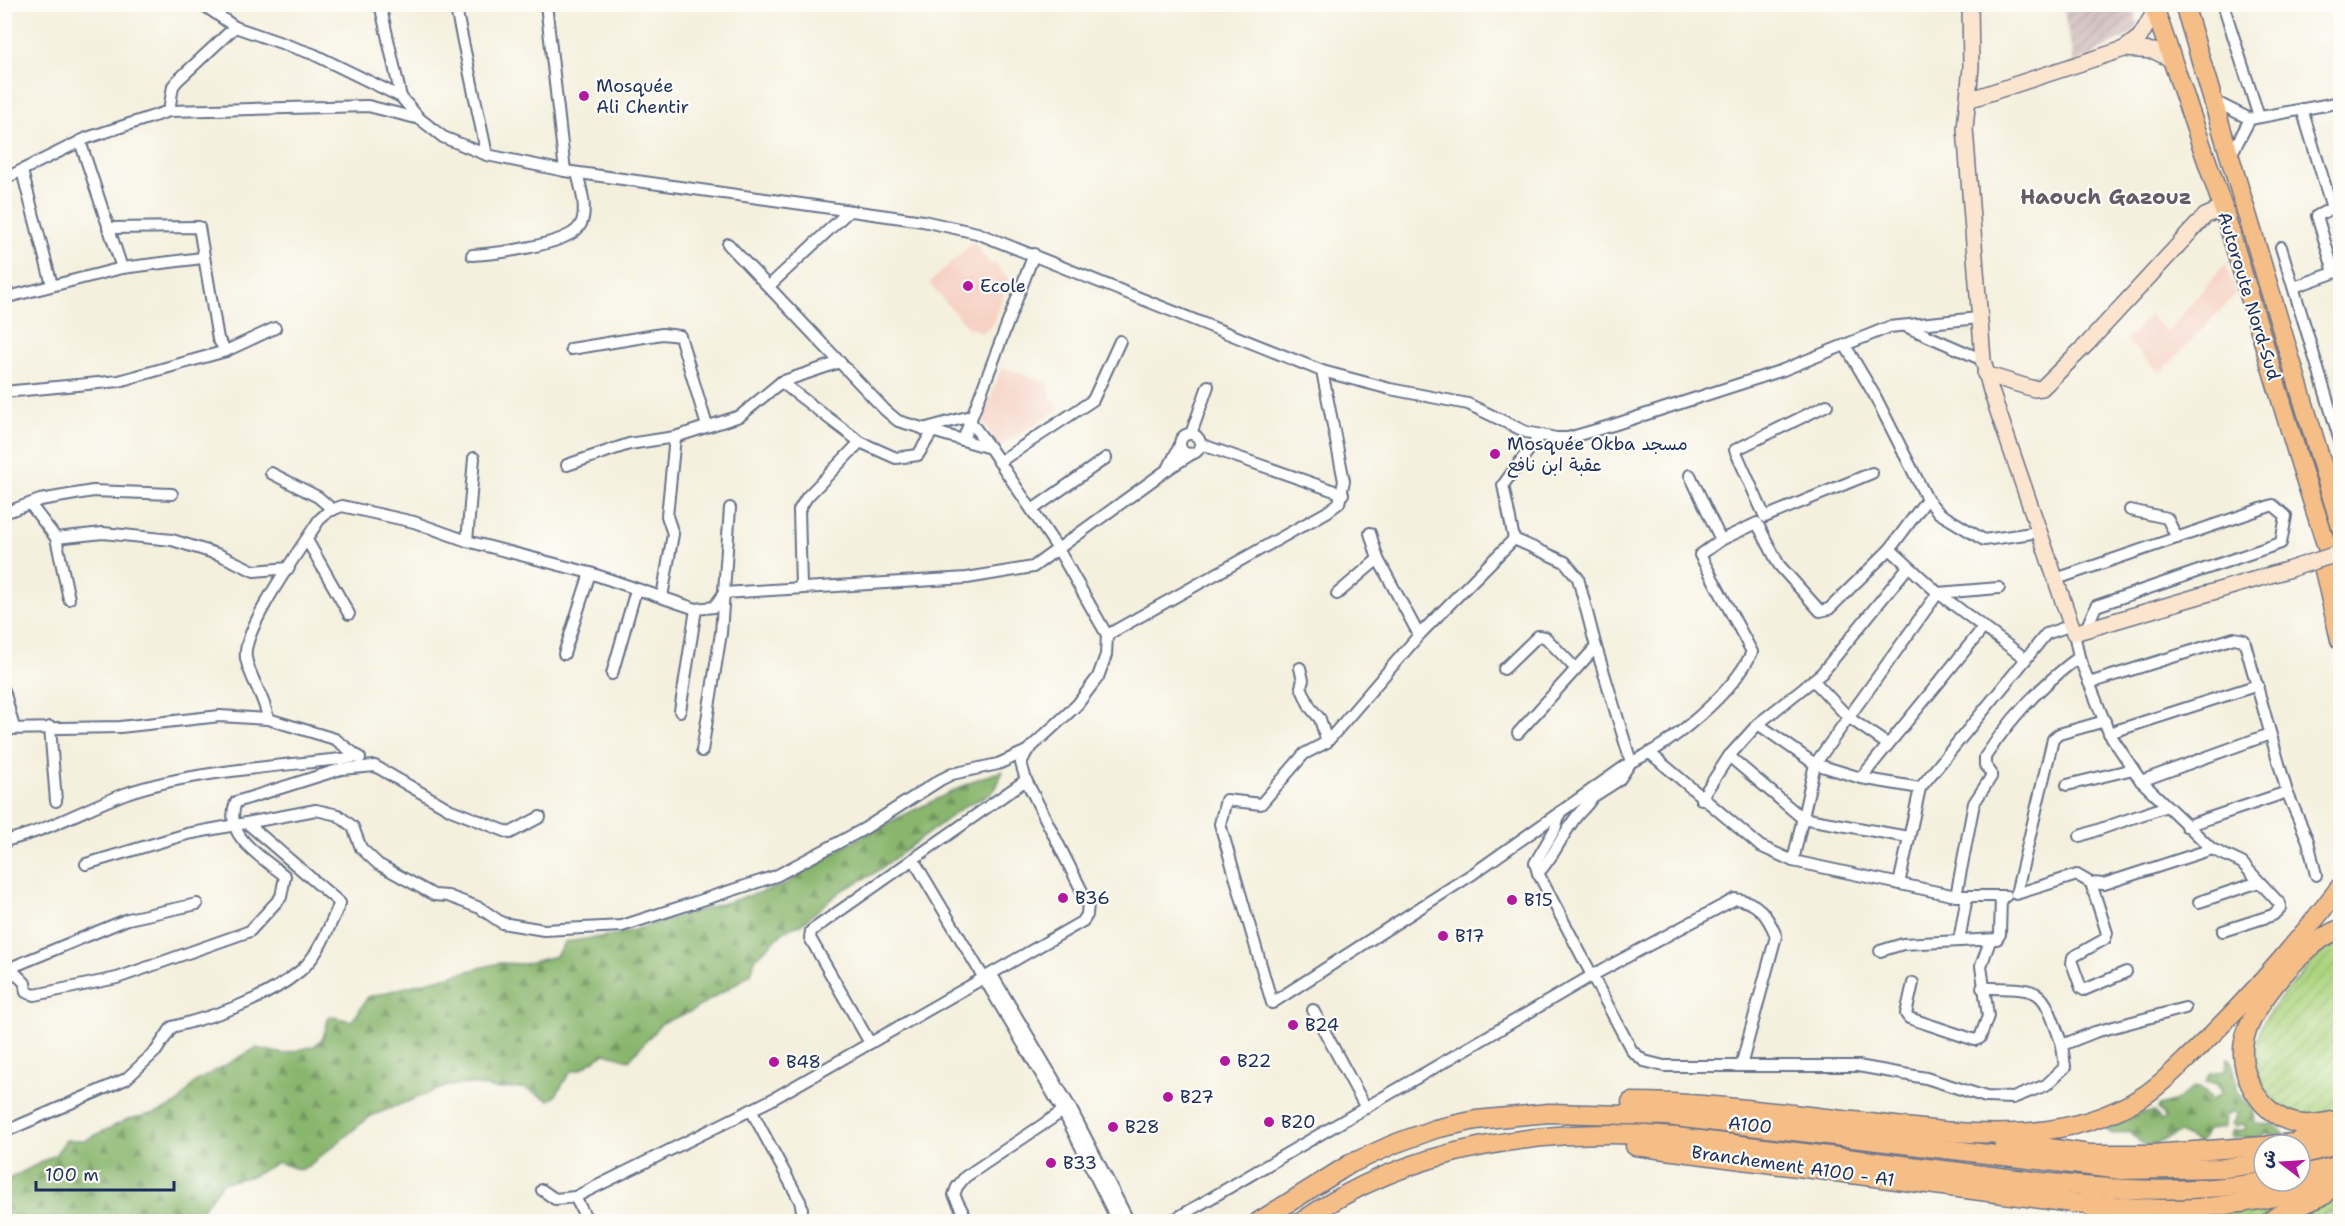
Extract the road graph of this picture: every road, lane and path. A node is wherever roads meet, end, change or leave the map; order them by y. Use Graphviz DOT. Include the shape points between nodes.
graph roads {
  1 [pos="202,4"];
  2 [pos="380,4"];
  3 [pos="455,4"];
  4 [pos="546,4"];
  5 [pos="1970,4"];
  6 [pos="2184,4"];
  7 [pos="2223,4"];
  8 [pos="2154,8"];
  9 [pos="235,27"];
  10 [pos="2124,48"];
  11 [pos="2172,60"];
  12 [pos="401,98"];
  13 [pos="1968,100"];
  14 [pos="2214,101"];
  15 [pos="2340,106"];
  16 [pos="2302,109"];
  17 [pos="169,111"];
  18 [pos="2255,118"];
  19 [pos="420,119"];
  20 [pos="80,141"];
  21 [pos="487,155"];
  22 [pos="2231,155"];
  23 [pos="22,171"];
  24 [pos="565,171"];
  25 [pos="577,173"];
  26 [pos="4,180"];
  27 [pos="2223,208"];
  28 [pos="848,212"];
  29 [pos="108,228"];
  30 [pos="728,244"];
  31 [pos="2281,247"];
  32 [pos="1034,254"];
  33 [pos="472,255"];
  34 [pos="202,258"];
  35 [pos="122,268"];
  36 [pos="2337,271"];
  37 [pos="52,285"];
  38 [pos="769,286"];
  39 [pos="2294,287"];
  40 [pos="4,298"];
  41 [pos="1979,318"];
  42 [pos="1902,325"];
  43 [pos="275,328"];
  44 [pos="1120,342"];
  45 [pos="1845,345"];
  46 [pos="571,349"];
  47 [pos="226,351"];
  48 [pos="840,362"];
  49 [pos="1984,367"];
  50 [pos="1322,371"];
  51 [pos="781,382"];
  52 [pos="1208,386"];
  53 [pos="4,393"];
  54 [pos="1827,405"];
  55 [pos="971,419"];
  56 [pos="707,426"];
  57 [pos="928,430"];
  58 [pos="1191,434"];
  59 [pos="675,436"];
  60 [pos="1539,436"];
  61 [pos="963,440"];
  62 [pos="2340,441"];
  63 [pos="860,442"];
  64 [pos="1180,445"];
  65 [pos="990,448"];
  66 [pos="1197,449"];
  67 [pos="474,458"];
  68 [pos="1106,458"];
  69 [pos="999,462"];
  70 [pos="2300,463"];
  71 [pos="567,465"];
  72 [pos="1168,469"];
  73 [pos="271,473"];
  74 [pos="1872,473"];
  75 [pos="1690,475"];
  76 [pos="172,494"];
  77 [pos="1343,494"];
  78 [pos="1928,499"];
  79 [pos="30,504"];
  80 [pos="730,508"];
  81 [pos="333,510"];
  82 [pos="1032,510"];
  83 [pos="2130,510"];
  84 [pos="4,513"];
  85 [pos="1761,520"];
  86 [pos="2340,524"];
  87 [pos="2039,532"];
  88 [pos="1370,533"];
  89 [pos="56,538"];
  90 [pos="2177,538"];
  91 [pos="1515,539"];
  92 [pos="307,540"];
  93 [pos="1721,540"];
  94 [pos="467,541"];
  95 [pos="1058,549"];
  96 [pos="1890,549"];
  97 [pos="2340,553"];
  98 [pos="1378,559"];
  99 [pos="1908,567"];
  100 [pos="289,568"];
  101 [pos="590,573"];
  102 [pos="2056,579"];
  103 [pos="801,586"];
  104 [pos="1999,588"];
  105 [pos="2340,588"];
  106 [pos="636,590"];
  107 [pos="724,593"];
  108 [pos="1938,593"];
  109 [pos="1337,594"];
  110 [pos="662,597"];
  111 [pos="69,599"];
  112 [pos="696,609"];
  113 [pos="350,614"];
  114 [pos="1984,627"];
  115 [pos="2077,629"];
  116 [pos="1107,635"];
  117 [pos="1419,635"];
  118 [pos="2340,640"];
  119 [pos="1596,647"];
  120 [pos="564,654"];
  121 [pos="2079,657"];
  122 [pos="2026,659"];
  123 [pos="1300,668"];
  124 [pos="1504,669"];
  125 [pos="1576,669"];
  126 [pos="612,675"];
  127 [pos="1814,681"];
  128 [pos="2090,683"];
  129 [pos="2258,685"];
  130 [pos="5,692"];
  131 [pos="680,711"];
  132 [pos="1848,717"];
  133 [pos="268,718"];
  134 [pos="2105,721"];
  135 [pos="1758,724"];
  136 [pos="50,727"];
  137 [pos="9,728"];
  138 [pos="1518,733"];
  139 [pos="2109,733"];
  140 [pos="2270,734"];
  141 [pos="1327,742"];
  142 [pos="1887,744"];
  143 [pos="1027,751"];
  144 [pos="702,752"];
  145 [pos="1651,754"];
  146 [pos="1729,756"];
  147 [pos="357,757"];
  148 [pos="1631,762"];
  149 [pos="1815,764"];
  150 [pos="375,766"];
  151 [pos="2133,769"];
  152 [pos="1861,778"];
  153 [pos="1026,780"];
  154 [pos="2141,781"];
  155 [pos="2067,785"];
  156 [pos="1920,788"];
  157 [pos="1595,791"];
  158 [pos="2287,792"];
  159 [pos="1701,799"];
  160 [pos="56,801"];
  161 [pos="2167,806"];
  162 [pos="1560,812"];
  163 [pos="540,817"];
  164 [pos="1802,818"];
  165 [pos="248,823"];
  166 [pos="235,825"];
  167 [pos="2186,826"];
  168 [pos="2080,836"];
  169 [pos="1908,837"];
  170 [pos="4,841"];
  171 [pos="2212,849"];
  172 [pos="913,859"];
  173 [pos="1793,861"];
  174 [pos="87,864"];
  175 [pos="1538,873"];
  176 [pos="2316,875"];
  177 [pos="2259,882"];
  178 [pos="2091,883"];
  179 [pos="1899,884"];
  180 [pos="2340,887"];
  181 [pos="2016,894"];
  182 [pos="1961,896"];
  183 [pos="2001,897"];
  184 [pos="2199,902"];
  185 [pos="197,904"];
  186 [pos="2340,929"];
  187 [pos="2223,931"];
  188 [pos="1959,941"];
  189 [pos="1990,941"];
  190 [pos="1880,951"];
  191 [pos="8,969"];
  192 [pos="2126,972"];
  193 [pos="1591,976"];
  194 [pos="988,977"];
  195 [pos="1913,983"];
  196 [pos="1982,988"];
  197 [pos="2185,1008"];
  198 [pos="1313,1010"];
  199 [pos="870,1043"];
  200 [pos="2062,1045"];
  201 [pos="1741,1066"];
  202 [pos="1366,1108"];
  203 [pos="1066,1109"];
  204 [pos="751,1110"];
  205 [pos="2340,1119"];
  206 [pos="1476,1120"];
  207 [pos="2340,1126"];
  208 [pos="4,1132"];
  209 [pos="1958,1133"];
  210 [pos="2312,1136"];
  211 [pos="1514,1140"];
  212 [pos="2340,1143"];
  213 [pos="2252,1147"];
  214 [pos="2312,1151"];
  215 [pos="2252,1164"];
  216 [pos="2340,1165"];
  217 [pos="2312,1172"];
  218 [pos="2340,1181"];
  219 [pos="2252,1183"];
  220 [pos="2340,1188"];
  221 [pos="542,1190"];
  222 [pos="575,1197"];
  223 [pos="2072,1203"];
  224 [pos="591,1221"];
  225 [pos="800,1221"];
  226 [pos="968,1221"];
  227 [pos="1118,1221"];
  228 [pos="1129,1221"];
  229 [pos="1170,1221"];
  230 [pos="1258,1221"];
  231 [pos="1301,1221"];
  232 [pos="2122,1221"];
  233 [pos="2271,1221"];
  1 -- 9 [label="street"];
  2 -- 12 [label="street"];
  3 -- 21 [label="street"];
  4 -- 24 [label="street"];
  5 -- 13 [label="street"];
  6 -- 14 [label="highway, Autoroute Nord-Sud"];
  7 -- 18 [label="street"];
  8 -- 10 [label="street" via="2147,29"];
  8 -- 11 [label="highway, Autoroute Nord-Sud"];
  9 -- 12 [label="street" via="313,54"];
  9 -- 17 [label="street" via="173,86"];
  10 -- 11 [label="street" via="2154,51"];
  10 -- 13 [label="street"];
  11 -- 27 [label="highway, Autoroute Nord-Sud"];
  12 -- 19 [label="street"];
  13 -- 41 [label="street" via="1965,138"];
  14 -- 18 [label="street"];
  14 -- 22 [label="highway, Autoroute Nord-Sud"];
  15 -- 16 [label="street" via="2336,103"];
  16 -- 18 [label="street"];
  16 -- 36 [label="street" via="2332,208 2317,216"];
  17 -- 19 [label="street" via="368,106"];
  17 -- 20 [label="street"];
  18 -- 22 [label="street"];
  19 -- 21 [label="street" via="443,137"];
  20 -- 23 [label="street"];
  20 -- 29 [label="street"];
  21 -- 24 [label="street"];
  22 -- 86 [label="highway, Autoroute Nord-Sud"];
  23 -- 26 [label="street"];
  23 -- 37 [label="street"];
  24 -- 25 [label="street"];
  25 -- 28 [label="street"];
  25 -- 33 [label="street" via="583,219 572,234 549,242"];
  27 -- 49 [label="street" via="2205,216 2042,388 2034,389"];
  27 -- 70 [label="highway, Autoroute Nord-Sud"];
  28 -- 32 [label="street" via="923,221 977,233"];
  28 -- 38 [label="street"];
  29 -- 34 [label="street" via="199,227"];
  29 -- 35 [label="street"];
  30 -- 38 [label="street"];
  31 -- 39 [label="street"];
  32 -- 50 [label="street"];
  32 -- 55 [label="street"];
  34 -- 35 [label="street"];
  34 -- 47 [label="street" via="218,339"];
  35 -- 37 [label="street"];
  36 -- 39 [label="street"];
  37 -- 40 [label="street"];
  38 -- 48 [label="street"];
  39 -- 62 [label="street"];
  41 -- 42 [label="street"];
  41 -- 49 [label="street"];
  42 -- 45 [label="street" via="1884,328"];
  42 -- 49 [label="street"];
  43 -- 47 [label="street"];
  44 -- 69 [label="street" via="1093,400"];
  45 -- 60 [label="street" via="1783,370 1613,425 1568,438"];
  45 -- 78 [label="street"];
  46 -- 56 [label="street" via="662,334 680,336"];
  47 -- 53 [label="street" via="118,381"];
  48 -- 51 [label="street"];
  48 -- 57 [label="street" via="885,410 898,420"];
  49 -- 87 [label="street"];
  50 -- 60 [label="street" via="1468,404"];
  50 -- 77 [label="street" via="1344,481"];
  51 -- 56 [label="street" via="740,416"];
  51 -- 63 [label="street"];
  52 -- 58 [label="street"];
  54 -- 85 [label="street" via="1735,450"];
  55 -- 57 [label="street" via="960,417"];
  55 -- 61 [label="street"];
  55 -- 65 [label="street"];
  56 -- 59 [label="street"];
  57 -- 61 [label="street"];
  57 -- 63 [label="street" via="918,455 896,458"];
  58 -- 64 [label="street" via="1183,437"];
  58 -- 66 [label="street" via="1199,439"];
  59 -- 71 [label="street" via="629,444"];
  59 -- 110 [label="street" via="667,516 673,534"];
  60 -- 91 [label="street" via="1503,485"];
  61 -- 65 [label="street"];
  63 -- 103 [label="street" via="799,510"];
  64 -- 66 [label="street" via="1185,452"];
  64 -- 72 [label="street"];
  65 -- 69 [label="street"];
  66 -- 72 [label="street"];
  66 -- 77 [label="street"];
  67 -- 94 [label="street"];
  68 -- 82 [label="street"];
  69 -- 82 [label="street"];
  70 -- 105 [label="highway, Autoroute Nord-Sud"];
  70 -- 118 [label="highway"];
  72 -- 95 [label="street"];
  73 -- 81 [label="street" via="318,497"];
  74 -- 85 [label="street"];
  75 -- 93 [label="street"];
  76 -- 79 [label="street" via="93,491"];
  77 -- 116 [label="street" via="1327,512"];
  78 -- 87 [label="street" via="1939,513 1984,540"];
  78 -- 96 [label="street"];
  79 -- 84 [label="street"];
  79 -- 89 [label="street"];
  80 -- 107 [label="street"];
  81 -- 92 [label="street" via="319,520"];
  81 -- 94 [label="street" via="342,506 414,522"];
  82 -- 95 [label="street"];
  83 -- 90 [label="street" via="2167,518"];
  85 -- 93 [label="street"];
  85 -- 96 [label="street" via="1779,565 1820,611 1829,609"];
  87 -- 102 [label="street"];
  88 -- 98 [label="street"];
  89 -- 100 [label="street" via="102,533 172,540 254,571"];
  89 -- 111 [label="street"];
  90 -- 102 [label="street"];
  90 -- 115 [label="street" via="2273,505 2286,516 2281,543 2096,606"];
  91 -- 117 [label="street"];
  91 -- 119 [label="street" via="1565,562 1578,578"];
  92 -- 100 [label="street"];
  92 -- 113 [label="street"];
  93 -- 145 [label="street" via="1700,555 1752,652 1724,694"];
  94 -- 101 [label="street"];
  95 -- 103 [label="street" via="1033,567 967,578"];
  95 -- 116 [label="street"];
  96 -- 99 [label="street"];
  97 -- 115 [label="street, bridge"];
  98 -- 109 [label="street"];
  98 -- 117 [label="street"];
  99 -- 108 [label="street"];
  99 -- 127 [label="street"];
  100 -- 133 [label="street" via="250,632 246,648 247,663 263,694"];
  101 -- 106 [label="street"];
  101 -- 120 [label="street"];
  102 -- 115 [label="street"];
  103 -- 107 [label="street"];
  104 -- 108 [label="street"];
  106 -- 110 [label="street"];
  106 -- 126 [label="street"];
  107 -- 112 [label="street" via="714,607"];
  107 -- 144 [label="street"];
  108 -- 114 [label="street"];
  108 -- 132 [label="street"];
  110 -- 112 [label="street"];
  112 -- 131 [label="street"];
  114 -- 122 [label="street"];
  114 -- 142 [label="street"];
  115 -- 121 [label="street"];
  115 -- 122 [label="street" via="2046,633"];
  116 -- 143 [label="street" via="1106,655 1098,677 1077,705"];
  117 -- 141 [label="street"];
  119 -- 125 [label="street"];
  119 -- 148 [label="street"];
  121 -- 128 [label="street"];
  121 -- 182 [label="street" via="2051,677 2024,705 1985,757 1991,777 1974,803"];
  122 -- 156 [label="street"];
  123 -- 141 [label="street" via="1301,687 1320,719"];
  124 -- 125 [label="street" via="1542,636"];
  125 -- 138 [label="street"];
  127 -- 132 [label="street"];
  127 -- 135 [label="street"];
  128 -- 129 [label="street" via="2240,638 2244,639"];
  128 -- 134 [label="street"];
  129 -- 139 [label="street"];
  129 -- 140 [label="street"];
  130 -- 137 [label="street"];
  132 -- 142 [label="street"];
  132 -- 149 [label="street"];
  133 -- 136 [label="street" via="220,716 120,727"];
  133 -- 147 [label="street" via="335,739"];
  134 -- 139 [label="street"];
  134 -- 181 [label="street" via="2053,739"];
  135 -- 146 [label="street"];
  135 -- 149 [label="street"];
  136 -- 137 [label="street"];
  136 -- 160 [label="street"];
  139 -- 151 [label="street"];
  140 -- 154 [label="street"];
  140 -- 158 [label="street"];
  141 -- 162 [label="street" via="1304,754 1261,804 1226,801 1220,824 1272,1003 1474,873"];
  142 -- 152 [label="street"];
  143 -- 153 [label="street" via="1021,763"];
  143 -- 165 [label="street" via="998,764 952,774 864,829 776,876 622,927 544,930 502,923 480,908 434,895 378,864 361,848 353,827 338,815 316,810"];
  145 -- 148 [label="street"];
  145 -- 159 [label="street"];
  146 -- 159 [label="street"];
  146 -- 164 [label="street"];
  147 -- 150 [label="street"];
  147 -- 170 [label="street" via="174,782 128,793 25,837"];
  148 -- 157 [label="street"];
  149 -- 152 [label="street"];
  149 -- 164 [label="street"];
  150 -- 163 [label="street" via="451,810 492,828 510,833"];
  150 -- 166 [label="street" via="341,769 236,802"];
  151 -- 154 [label="street"];
  151 -- 155 [label="street"];
  152 -- 156 [label="street"];
  153 -- 172 [label="street"];
  153 -- 194 [label="street" via="1088,903 1087,915"];
  154 -- 161 [label="street"];
  156 -- 169 [label="street"];
  157 -- 162 [label="street"];
  157 -- 175 [label="street" via="1551,860"];
  158 -- 167 [label="street"];
  158 -- 176 [label="street" via="2308,842"];
  159 -- 173 [label="street" via="1760,846"];
  161 -- 167 [label="street"];
  161 -- 168 [label="street"];
  162 -- 175 [label="street" via="1535,863"];
  164 -- 169 [label="street"];
  164 -- 173 [label="street"];
  165 -- 166 [label="street"];
  165 -- 208 [label="street" via="340,903 322,943 300,970 263,994 208,1018 172,1027 156,1051 126,1079"];
  166 -- 174 [label="street" via="188,834"];
  166 -- 191 [label="street" via="245,845 285,876 281,897 250,931 117,978 35,995 26,992 25,983"];
  167 -- 171 [label="street"];
  169 -- 179 [label="street"];
  171 -- 177 [label="street" via="2242,863"];
  171 -- 178 [label="street" via="2104,884"];
  172 -- 194 [label="street"];
  172 -- 199 [label="street" via="811,931 810,938"];
  173 -- 179 [label="street"];
  175 -- 193 [label="street"];
  177 -- 184 [label="street"];
  177 -- 187 [label="street" via="2280,908 2273,915"];
  178 -- 181 [label="street" via="2077,875"];
  178 -- 192 [label="street" via="2107,933 2105,939 2073,957 2081,988"];
  179 -- 182 [label="street"];
  180 -- 209 [label="highway" via="2220,1027 2146,1095 2089,1122 2024,1133"];
  181 -- 183 [label="street"];
  182 -- 183 [label="street"];
  182 -- 188 [label="street"];
  183 -- 189 [label="street" via="2000,934"];
  185 -- 191 [label="street" via="128,919"];
  186 -- 205 [label="highway" via="2317,941 2266,998 2249,1026 2242,1054 2249,1082 2265,1106 2302,1124"];
  188 -- 189 [label="street"];
  188 -- 190 [label="street" via="1903,944"];
  189 -- 196 [label="street" via="1981,966"];
  193 -- 201 [label="street" via="1632,1051 1644,1061 1664,1066"];
  193 -- 201 [label="street" via="1730,900 1754,904 1769,919 1776,936"];
  193 -- 202 [label="street"];
  194 -- 199 [label="street"];
  194 -- 203 [label="street"];
  195 -- 196 [label="street" via="1906,1014 1909,1018 1975,1040 1984,1031 1988,1016"];
  196 -- 200 [label="street" via="2037,992 2045,999"];
  197 -- 200 [label="street"];
  198 -- 202 [label="street"];
  199 -- 204 [label="street"];
  200 -- 201 [label="street" via="2065,1067 2046,1085 2013,1098 1986,1097 1926,1078 1858,1066"];
  202 -- 229 [label="street"];
  203 -- 226 [label="street" via="965,1176 954,1195"];
  203 -- 227 [label="street"];
  203 -- 228 [label="street"];
  204 -- 222 [label="street"];
  204 -- 225 [label="street" via="800,1201"];
  206 -- 209 [label="highway" via="1553,1106 1634,1102 1787,1113"];
  206 -- 215 [label="highway, A100 / A100" via="1549,1113 1666,1116 2122,1170 2191,1170"];
  206 -- 230 [label="highway, A100 / A100" via="1435,1129 1350,1164"];
  207 -- 210 [label="highway"];
  209 -- 213 [label="highway" via="2089,1154"];
  211 -- 219 [label="highway, A100 / A100" via="1622,1132 2055,1184 2144,1191"];
  211 -- 223 [label="highway, Branchement A100 - A1" via="1673,1150"];
  211 -- 231 [label="highway, A100 / A100" via="1421,1162 1357,1188"];
  212 -- 214 [label="highway"];
  216 -- 217 [label="highway"];
  218 -- 223 [label="highway" via="2278,1197 2207,1207 2172,1209"];
  220 -- 233 [label="highway"];
  221 -- 222 [label="street" via="555,1199"];
  222 -- 224 [label="street"];
  223 -- 232 [label="highway"];
}
